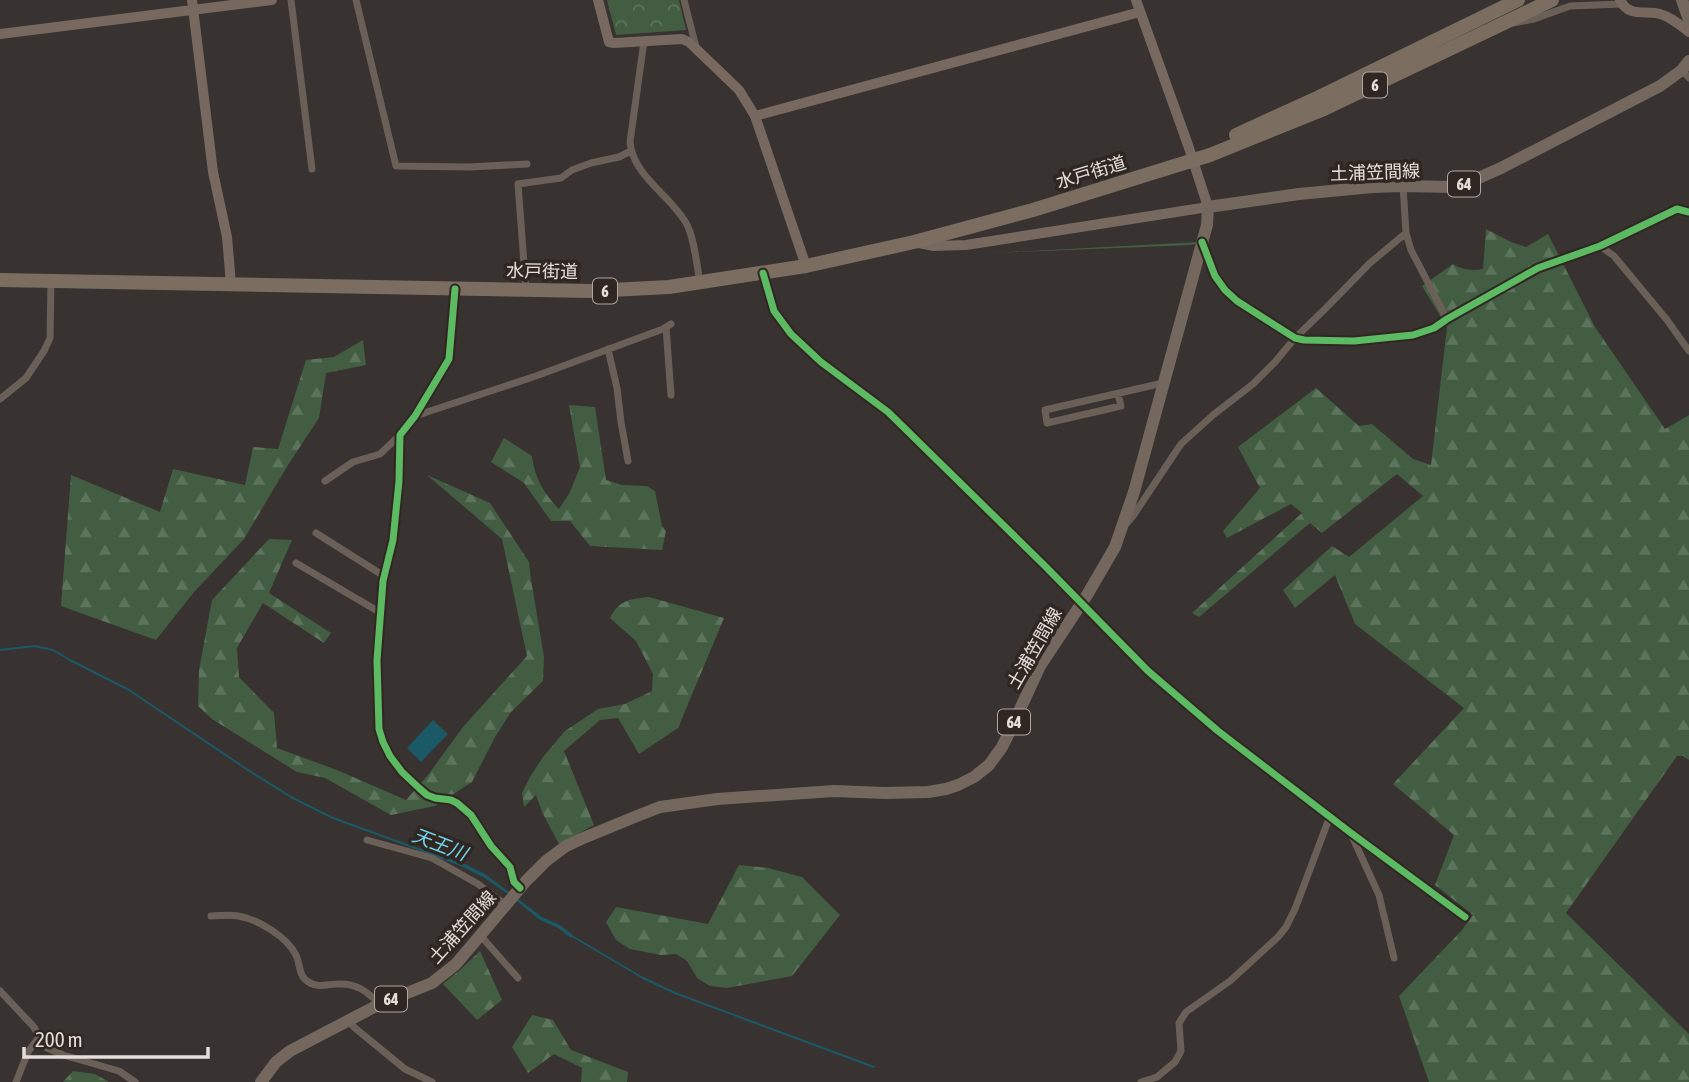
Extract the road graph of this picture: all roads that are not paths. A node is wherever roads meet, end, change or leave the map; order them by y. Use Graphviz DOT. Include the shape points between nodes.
graph roads {
  1 [pos="272,0"];
  2 [pos="291,0"];
  3 [pos="356,0"];
  4 [pos="598,0"];
  5 [pos="684,0"];
  6 [pos="1136,0"];
  7 [pos="1518,0"];
  8 [pos="1552,0"];
  9 [pos="1682,0"];
  10 [pos="1621,2"];
  11 [pos="192,5"];
  12 [pos="1140,12"];
  13 [pos="1689,20"];
  14 [pos="1501,23"];
  15 [pos="1689,32"];
  16 [pos="0,34"];
  17 [pos="644,41"];
  18 [pos="696,49"];
  19 [pos="1687,70"];
  20 [pos="755,116"];
  21 [pos="631,151"];
  22 [pos="1193,159"];
  23 [pos="527,164"];
  24 [pos="312,169"];
  25 [pos="1403,186"];
  26 [pos="1208,207"];
  27 [pos="1689,212"];
  28 [pos="1406,233"];
  29 [pos="914,242"];
  30 [pos="1202,242"];
  31 [pos="1600,246"];
  32 [pos="806,266"];
  33 [pos="763,273"];
  34 [pos="0,280"];
  35 [pos="51,281"];
  36 [pos="700,283"];
  37 [pos="231,285"];
  38 [pos="454,289"];
  39 [pos="526,290"];
  40 [pos="1447,319"];
  41 [pos="1295,338"];
  42 [pos="608,349"];
  43 [pos="1689,351"];
  44 [pos="1164,383"];
  45 [pos="1118,394"];
  46 [pos="671,395"];
  47 [pos="0,399"];
  48 [pos="415,416"];
  49 [pos="400,435"];
  50 [pos="628,461"];
  51 [pos="325,481"];
  52 [pos="1123,527"];
  53 [pos="316,533"];
  54 [pos="296,563"];
  55 [pos="384,576"];
  56 [pos="1082,603"];
  57 [pos="381,613"];
  58 [pos="1330,816"];
  59 [pos="1351,833"];
  60 [pos="367,840"];
  61 [pos="513,896"];
  62 [pos="211,916"];
  63 [pos="1465,918"];
  64 [pos="480,935"];
  65 [pos="1394,958"];
  66 [pos="518,978"];
  67 [pos="0,991"];
  68 [pos="380,1004"];
  69 [pos="348,1021"];
  70 [pos="39,1037"];
  71 [pos="16,1082"];
  72 [pos="135,1082"];
  73 [pos="261,1082"];
  74 [pos="432,1082"];
  75 [pos="1141,1082"];
  1 -- 11 [label="street"];
  2 -- 24 [label="street"];
  3 -- 23 [label="street" via="396,166"];
  4 -- 17 [label="street" via="609,42"];
  5 -- 18 [label="street"];
  6 -- 12 [label="street"];
  7 -- 22 [label="highway, 水戸街道 / 6" via="1207,148"];
  8 -- 14 [label="highway, 水戸街道 / 6"];
  9 -- 13 [label="main road"];
  10 -- 14 [label="street" via="1570,6 1520,23"];
  10 -- 15 [label="street" via="1632,12 1662,14"];
  11 -- 16 [label="street"];
  11 -- 37 [label="street"];
  12 -- 20 [label="street"];
  12 -- 22 [label="street"];
  14 -- 22 [label="highway, 水戸街道 / 6" via="1324,109"];
  17 -- 18 [label="street" via="682,39"];
  17 -- 21 [label="street"];
  18 -- 20 [label="street" via="739,90"];
  19 -- 25 [label="main road, 土浦笠間線 / 64" via="1465,184"];
  20 -- 32 [label="street"];
  21 -- 36 [label="street" via="637,165 688,225"];
  21 -- 39 [label="street" via="572,170 561,178 518,184"];
  22 -- 26 [label="street"];
  22 -- 29 [label="highway, 水戸街道 / 6"];
  25 -- 26 [label="main road, 土浦笠間線 / 64"];
  25 -- 28 [label="street"];
  26 -- 29 [label="street" via="967,245"];
  26 -- 30 [label="main road, 土浦笠間線 / 64"];
  27 -- 31 [label="street" via="1677,209"];
  28 -- 40 [label="street"];
  28 -- 41 [label="street" via="1370,262"];
  29 -- 32 [label="highway, 水戸街道 / 6"];
  30 -- 41 [label="street" via="1225,290"];
  30 -- 44 [label="main road, 土浦笠間線 / 64"];
  31 -- 40 [label="street" via="1538,268"];
  31 -- 43 [label="street" via="1614,256"];
  32 -- 33 [label="highway, 水戸街道 / 6"];
  33 -- 36 [label="highway, 水戸街道 / 6"];
  33 -- 56 [label="street" via="774,311 791,334 888,412"];
  34 -- 35 [label="highway, 水戸街道 / 6"];
  35 -- 37 [label="highway, 水戸街道 / 6"];
  35 -- 47 [label="street" via="50,338 26,377"];
  36 -- 39 [label="highway, 水戸街道 / 6" via="625,290"];
  37 -- 38 [label="highway, 水戸街道 / 6"];
  38 -- 39 [label="highway, 水戸街道 / 6"];
  38 -- 48 [label="street" via="449,359"];
  40 -- 41 [label="street" via="1413,335 1354,341"];
  41 -- 52 [label="street" via="1259,379 1181,444"];
  42 -- 46 [label="street" via="668,325"];
  42 -- 48 [label="street"];
  42 -- 50 [label="street"];
  44 -- 45 [label="street"];
  44 -- 52 [label="main road, 土浦笠間線 / 64"];
  45 -- 45 [label="street" via="1045,410 1047,423 1121,406"];
  48 -- 49 [label="street"];
  49 -- 51 [label="street" via="380,454 353,462"];
  49 -- 55 [label="street" via="393,540"];
  52 -- 56 [label="main road, 土浦笠間線 / 64"];
  53 -- 55 [label="street"];
  54 -- 57 [label="street"];
  55 -- 57 [label="street"];
  56 -- 58 [label="street" via="1147,671"];
  56 -- 61 [label="main road, 土浦笠間線 / 64" via="1040,666 1002,747 974,777 928,792 808,792 660,807 566,846"];
  57 -- 61 [label="street" via="378,713 386,749 427,795 451,800 471,815 510,867"];
  58 -- 59 [label="street"];
  58 -- 75 [label="street" via="1286,927 1230,981 1186,1012 1179,1023 1181,1051 1175,1062 1157,1077"];
  59 -- 63 [label="street"];
  59 -- 65 [label="street" via="1379,895"];
  60 -- 61 [label="street" via="432,858 478,884"];
  61 -- 64 [label="main road, 土浦笠間線 / 64"];
  62 -- 68 [label="street" via="237,916 262,925 296,955 304,979 320,986 358,986"];
  64 -- 66 [label="street"];
  64 -- 68 [label="main road, 土浦笠間線 / 64" via="441,978"];
  67 -- 70 [label="street"];
  68 -- 69 [label="main road, 土浦笠間線 / 64"];
  69 -- 73 [label="main road, 土浦笠間線 / 64" via="282,1056"];
  69 -- 74 [label="street" via="405,1069"];
  70 -- 71 [label="street"];
  70 -- 72 [label="street" via="55,1052 119,1071"];
}
